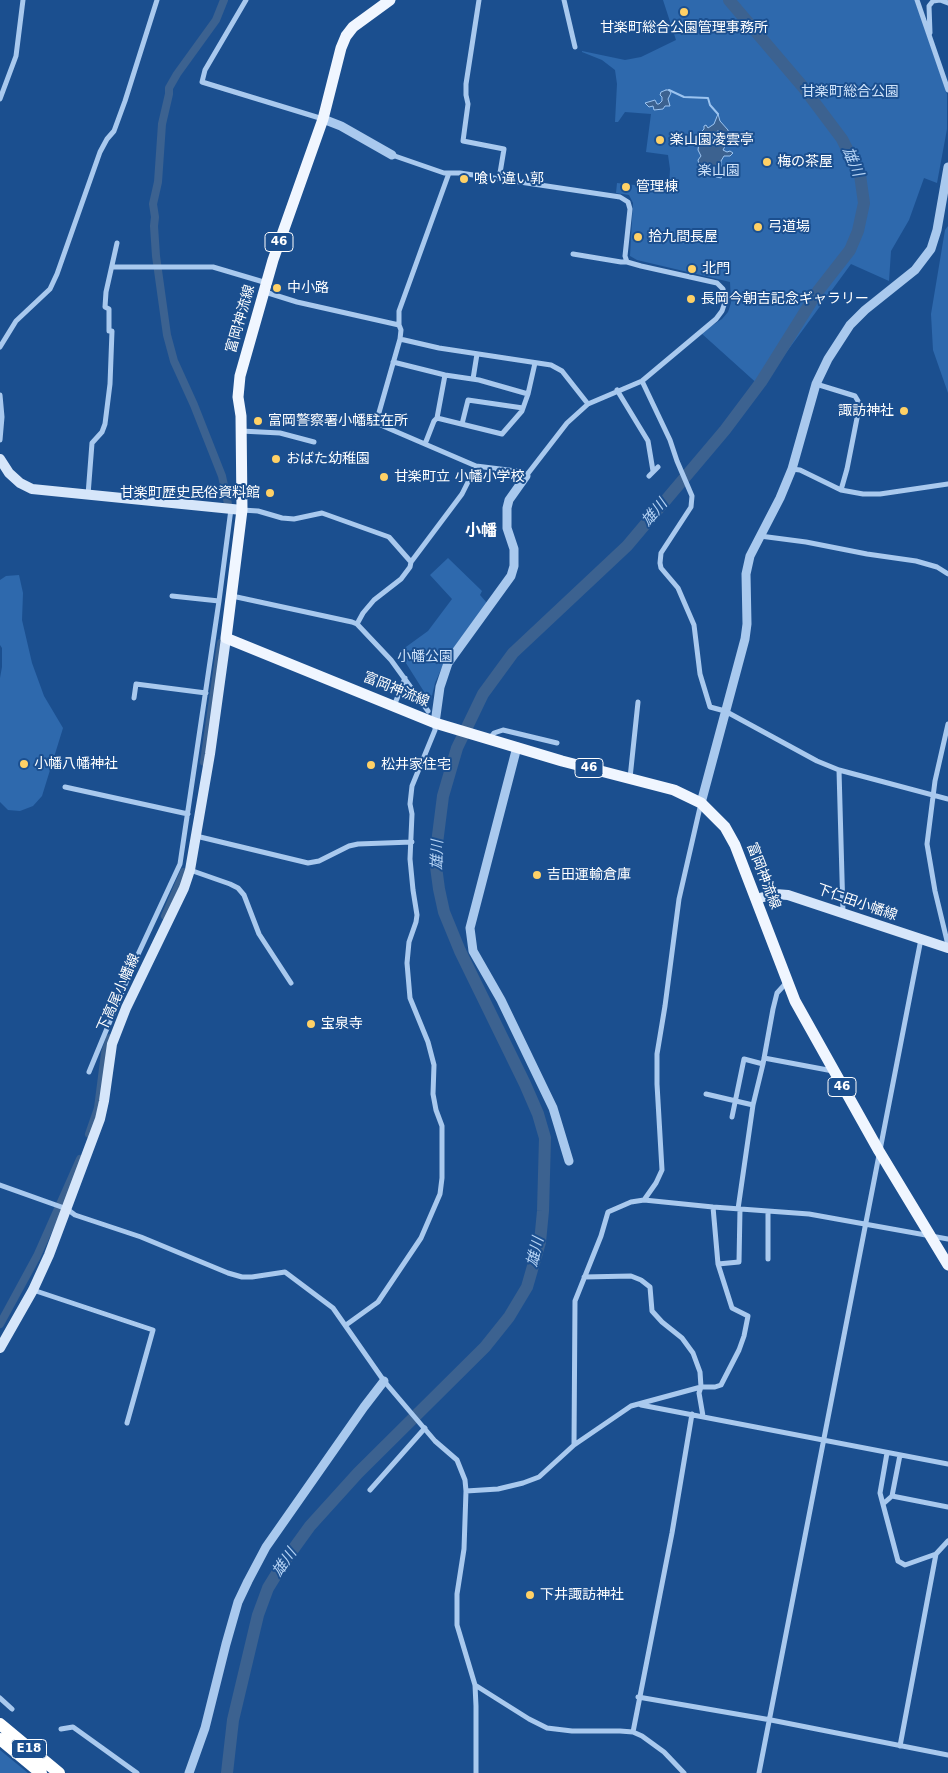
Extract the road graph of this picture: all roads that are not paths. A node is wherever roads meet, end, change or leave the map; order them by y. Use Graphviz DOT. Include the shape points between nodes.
graph roads {
  1 [pos="23,0"];
  2 [pos="157,0"];
  3 [pos="246,0"];
  4 [pos="390,0"];
  5 [pos="479,0"];
  6 [pos="564,0"];
  7 [pos="917,0"];
  8 [pos="948,3"];
  9 [pos="930,39"];
  10 [pos="575,47"];
  11 [pos="948,90"];
  12 [pos="0,99"];
  13 [pos="323,119"];
  14 [pos="392,154"];
  15 [pos="948,167"];
  16 [pos="448,173"];
  17 [pos="499,179"];
  18 [pos="117,243"];
  19 [pos="573,254"];
  20 [pos="627,262"];
  21 [pos="113,266"];
  22 [pos="266,288"];
  23 [pos="399,325"];
  24 [pos="400,338"];
  25 [pos="0,347"];
  26 [pos="477,354"];
  27 [pos="393,362"];
  28 [pos="535,363"];
  29 [pos="445,375"];
  30 [pos="473,379"];
  31 [pos="642,381"];
  32 [pos="816,384"];
  33 [pos="617,390"];
  34 [pos="528,394"];
  35 [pos="0,395"];
  36 [pos="588,404"];
  37 [pos="523,408"];
  38 [pos="437,418"];
  39 [pos="462,424"];
  40 [pos="240,431"];
  41 [pos="0,440"];
  42 [pos="314,442"];
  43 [pos="425,444"];
  44 [pos="0,459"];
  45 [pos="476,466"];
  46 [pos="658,467"];
  47 [pos="792,469"];
  48 [pos="526,476"];
  49 [pos="948,484"];
  50 [pos="841,490"];
  51 [pos="88,496"];
  52 [pos="236,510"];
  53 [pos="760,536"];
  54 [pos="411,562"];
  55 [pos="948,574"];
  56 [pos="172,596"];
  57 [pos="231,596"];
  58 [pos="219,601"];
  59 [pos="357,624"];
  60 [pos="226,638"];
  61 [pos="405,678"];
  62 [pos="206,693"];
  63 [pos="134,698"];
  64 [pos="638,702"];
  65 [pos="394,706"];
  66 [pos="428,711"];
  67 [pos="725,711"];
  68 [pos="439,724"];
  69 [pos="948,724"];
  70 [pos="490,739"];
  71 [pos="557,743"];
  72 [pos="517,747"];
  73 [pos="839,770"];
  74 [pos="630,778"];
  75 [pos="65,787"];
  76 [pos="932,796"];
  77 [pos="948,799"];
  78 [pos="701,803"];
  79 [pos="188,814"];
  80 [pos="196,836"];
  81 [pos="412,842"];
  82 [pos="190,870"];
  83 [pos="756,899"];
  84 [pos="843,913"];
  85 [pos="921,939"];
  86 [pos="948,946"];
  87 [pos="134,963"];
  88 [pos="145,968"];
  89 [pos="787,982"];
  90 [pos="291,983"];
  91 [pos="764,1061"];
  92 [pos="833,1071"];
  93 [pos="90,1072"];
  94 [pos="706,1094"];
  95 [pos="735,1102"];
  96 [pos="753,1105"];
  97 [pos="732,1116"];
  98 [pos="879,1152"];
  99 [pos="569,1161"];
  100 [pos="0,1185"];
  101 [pos="644,1200"];
  102 [pos="713,1207"];
  103 [pos="67,1209"];
  104 [pos="739,1209"];
  105 [pos="768,1211"];
  106 [pos="865,1223"];
  107 [pos="930,1234"];
  108 [pos="948,1239"];
  109 [pos="768,1259"];
  110 [pos="718,1264"];
  111 [pos="948,1265"];
  112 [pos="584,1277"];
  113 [pos="33,1290"];
  114 [pos="346,1325"];
  115 [pos="0,1348"];
  116 [pos="384,1381"];
  117 [pos="701,1387"];
  118 [pos="641,1405"];
  119 [pos="692,1414"];
  120 [pos="703,1416"];
  121 [pos="127,1423"];
  122 [pos="425,1427"];
  123 [pos="824,1440"];
  124 [pos="574,1445"];
  125 [pos="887,1453"];
  126 [pos="900,1455"];
  127 [pos="948,1464"];
  128 [pos="370,1490"];
  129 [pos="466,1491"];
  130 [pos="892,1496"];
  131 [pos="883,1504"];
  132 [pos="948,1507"];
  133 [pos="948,1541"];
  134 [pos="936,1554"];
  135 [pos="474,1685"];
  136 [pos="638,1696"];
  137 [pos="0,1698"];
  138 [pos="12,1709"];
  139 [pos="770,1720"];
  140 [pos="0,1724"];
  141 [pos="61,1729"];
  142 [pos="633,1732"];
  143 [pos="0,1739"];
  144 [pos="900,1746"];
  145 [pos="948,1755"];
  146 [pos="41,1773"];
  147 [pos="59,1773"];
  148 [pos="137,1773"];
  149 [pos="190,1773"];
  150 [pos="476,1773"];
  151 [pos="684,1773"];
  152 [pos="759,1773"];
  1 -- 12 [label="street" via="16,56"];
  2 -- 25 [label="street" via="119,118 100,152 50,289 16,321"];
  3 -- 13 [label="street" via="205,70 202,82"];
  4 -- 13 [label="main road, 富岡神流線 / 46" via="353,27 346,36"];
  5 -- 17 [label="street" via="466,84 468,104 463,142 504,149"];
  6 -- 10 [label="street"];
  7 -- 9 [label="street"];
  8 -- 9 [label="street" via="933,1 929,6"];
  9 -- 11 [label="street"];
  13 -- 14 [label="street"];
  13 -- 22 [label="main road, 富岡神流線 / 46"];
  14 -- 16 [label="street"];
  15 -- 32 [label="street" via="931,249 915,270 850,325"];
  16 -- 17 [label="street"];
  16 -- 23 [label="street" via="399,311"];
  17 -- 20 [label="street" via="625,199 630,209"];
  18 -- 21 [label="street"];
  19 -- 20 [label="street"];
  20 -- 31 [label="street" via="717,283 725,294 723,307 716,319"];
  21 -- 22 [label="street" via="213,268"];
  21 -- 51 [label="street" via="105,307 109,309 111,331 110,384 105,424 92,443"];
  22 -- 23 [label="street" via="297,302"];
  22 -- 40 [label="main road, 富岡神流線 / 46" via="240,376"];
  23 -- 24 [label="street"];
  24 -- 26 [label="street"];
  24 -- 27 [label="street"];
  26 -- 28 [label="street"];
  26 -- 30 [label="street"];
  27 -- 29 [label="street"];
  27 -- 43 [label="street" via="376,423"];
  28 -- 34 [label="street"];
  28 -- 36 [label="street" via="558,369"];
  29 -- 30 [label="street"];
  29 -- 38 [label="street"];
  30 -- 34 [label="street"];
  31 -- 33 [label="street"];
  31 -- 67 [label="street" via="692,496 691,508 661,553 660,564 678,588 694,625 700,674 710,707"];
  32 -- 47 [label="street"];
  32 -- 50 [label="street" via="855,396 858,401"];
  33 -- 36 [label="street"];
  33 -- 46 [label="street" via="648,441 651,473"];
  34 -- 37 [label="street"];
  35 -- 41 [label="street"];
  36 -- 48 [label="street" via="567,423"];
  37 -- 39 [label="street" via="502,434"];
  37 -- 39 [label="street" via="468,400"];
  38 -- 39 [label="street"];
  38 -- 43 [label="street"];
  40 -- 42 [label="street" via="280,433"];
  40 -- 52 [label="main road, 富岡神流線 / 46"];
  43 -- 45 [label="street"];
  44 -- 51 [label="main road" via="9,473 32,489"];
  45 -- 48 [label="street" via="516,471"];
  45 -- 54 [label="street" via="462,494"];
  47 -- 50 [label="street"];
  47 -- 53 [label="street"];
  48 -- 68 [label="street" via="507,508 514,549 511,576 448,663 440,687"];
  49 -- 50 [label="street" via="880,494"];
  51 -- 52 [label="main road"];
  52 -- 54 [label="street" via="294,519 322,514 389,537"];
  52 -- 57 [label="main road, 富岡神流線 / 46"];
  52 -- 58 [label="street"];
  53 -- 55 [label="street" via="916,561"];
  53 -- 67 [label="street" via="746,574 747,624"];
  54 -- 59 [label="street" via="401,579 374,600"];
  56 -- 58 [label="street"];
  57 -- 59 [label="street"];
  57 -- 60 [label="main road, 富岡神流線 / 46"];
  58 -- 62 [label="street"];
  59 -- 61 [label="street"];
  60 -- 65 [label="main road, 富岡神流線 / 46"];
  60 -- 80 [label="main road, 下高尾小幡線"];
  61 -- 65 [label="street"];
  61 -- 66 [label="street"];
  62 -- 63 [label="street" via="136,684"];
  62 -- 79 [label="street"];
  64 -- 74 [label="street"];
  65 -- 68 [label="main road, 富岡神流線 / 46"];
  67 -- 73 [label="street"];
  67 -- 78 [label="street"];
  68 -- 70 [label="main road, 富岡神流線 / 46"];
  68 -- 81 [label="street" via="412,786"];
  69 -- 76 [label="street"];
  70 -- 71 [label="street" via="494,733 503,730"];
  70 -- 72 [label="main road, 富岡神流線 / 46"];
  72 -- 74 [label="main road, 富岡神流線 / 46"];
  72 -- 99 [label="street" via="470,928 472,944 553,1108"];
  73 -- 76 [label="street"];
  73 -- 84 [label="street"];
  74 -- 78 [label="main road, 富岡神流線 / 46" via="674,790"];
  75 -- 79 [label="street"];
  76 -- 77 [label="street"];
  76 -- 86 [label="street" via="928,858"];
  78 -- 83 [label="main road, 富岡神流線 / 46" via="730,836"];
  78 -- 101 [label="street" via="679,899 657,1054 662,1170"];
  79 -- 87 [label="street" via="180,864"];
  80 -- 81 [label="street" via="308,863 358,844"];
  80 -- 82 [label="main road, 下高尾小幡線"];
  81 -- 114 [label="street" via="410,859 417,915 409,942 410,998 434,1065 432,1094 442,1126 440,1194 421,1238 378,1302"];
  82 -- 88 [label="main road, 下高尾小幡線"];
  82 -- 90 [label="street" via="238,888 244,895 259,934"];
  83 -- 84 [label="main road, 下仁田小幡線" via="775,894 788,895"];
  83 -- 89 [label="main road, 富岡神流線 / 46"];
  84 -- 85 [label="main road, 下仁田小幡線"];
  85 -- 86 [label="main road, 下仁田小幡線"];
  85 -- 98 [label="street"];
  87 -- 88 [label="street"];
  87 -- 93 [label="street"];
  88 -- 103 [label="main road, 下高尾小幡線" via="112,1044 102,1110"];
  89 -- 91 [label="street" via="777,993"];
  89 -- 92 [label="main road, 富岡神流線 / 46"];
  91 -- 92 [label="street"];
  91 -- 95 [label="street" via="744,1059"];
  91 -- 96 [label="street"];
  92 -- 98 [label="main road, 富岡神流線 / 46"];
  94 -- 95 [label="street"];
  95 -- 96 [label="street"];
  95 -- 97 [label="street"];
  96 -- 104 [label="street"];
  98 -- 106 [label="street"];
  98 -- 107 [label="main road, 富岡神流線 / 46"];
  100 -- 103 [label="street"];
  101 -- 102 [label="street"];
  101 -- 112 [label="street" via="608,1212"];
  102 -- 104 [label="street"];
  102 -- 110 [label="street"];
  103 -- 113 [label="main road, 下高尾小幡線"];
  103 -- 114 [label="street" via="228,1273 252,1277 285,1272 333,1308"];
  104 -- 105 [label="street"];
  104 -- 110 [label="street" via="739,1262"];
  105 -- 106 [label="street"];
  105 -- 109 [label="street"];
  106 -- 107 [label="street"];
  106 -- 123 [label="street"];
  107 -- 108 [label="street"];
  107 -- 111 [label="main road, 富岡神流線 / 46"];
  110 -- 117 [label="street" via="732,1308 748,1316 739,1350 721,1385"];
  112 -- 117 [label="street" via="631,1276 650,1287 652,1311 693,1352"];
  112 -- 124 [label="street" via="575,1301"];
  113 -- 115 [label="main road, 下高尾小幡線"];
  113 -- 121 [label="street" via="153,1330"];
  114 -- 116 [label="street"];
  116 -- 122 [label="street"];
  116 -- 149 [label="street" via="266,1547 248,1581 236,1610"];
  117 -- 118 [label="street"];
  117 -- 120 [label="street"];
  118 -- 119 [label="street"];
  118 -- 124 [label="street" via="631,1406"];
  119 -- 120 [label="street"];
  119 -- 136 [label="street" via="672,1533"];
  120 -- 123 [label="street"];
  122 -- 128 [label="street"];
  122 -- 129 [label="street" via="435,1441 457,1460"];
  123 -- 125 [label="street"];
  123 -- 139 [label="street"];
  124 -- 129 [label="street" via="539,1477 498,1489"];
  125 -- 126 [label="street"];
  125 -- 131 [label="street" via="880,1493"];
  126 -- 127 [label="street"];
  126 -- 130 [label="street"];
  129 -- 135 [label="street" via="457,1625"];
  130 -- 131 [label="street"];
  130 -- 132 [label="street"];
  131 -- 134 [label="street" via="898,1561 905,1565"];
  133 -- 134 [label="street"];
  134 -- 144 [label="street"];
  135 -- 142 [label="street" via="547,1728"];
  135 -- 150 [label="street"];
  136 -- 139 [label="street"];
  136 -- 142 [label="street"];
  137 -- 138 [label="street"];
  139 -- 144 [label="street"];
  139 -- 152 [label="street"];
  140 -- 147 [label="highway, E18"];
  141 -- 148 [label="street" via="73,1728"];
  142 -- 151 [label="street" via="653,1742"];
  143 -- 146 [label="highway, E18"];
  144 -- 145 [label="street"];
}
